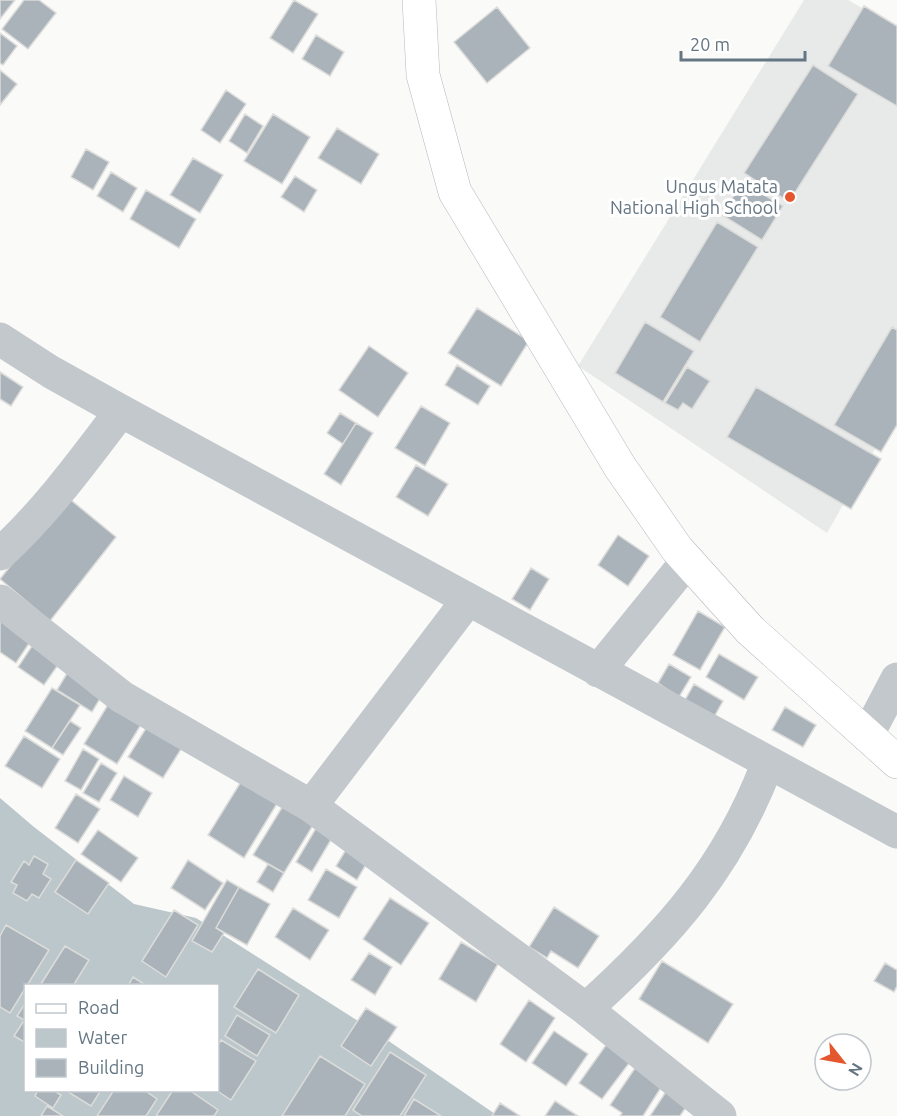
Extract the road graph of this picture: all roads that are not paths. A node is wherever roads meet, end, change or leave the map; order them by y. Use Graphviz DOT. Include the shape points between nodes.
graph roads {
  1 [pos="419,0"];
  2 [pos="0,339"];
  3 [pos="121,411"];
  4 [pos="0,554"];
  5 [pos="688,560"];
  6 [pos="0,601"];
  7 [pos="466,601"];
  8 [pos="598,671"];
  9 [pos="897,679"];
  10 [pos="867,736"];
  11 [pos="768,762"];
  12 [pos="897,762"];
  13 [pos="311,806"];
  14 [pos="897,832"];
  15 [pos="586,1009"];
  16 [pos="720,1116"];
  1 -- 5 [label="street" via="423,75 455,192 620,467"];
  2 -- 3 [label="street"];
  3 -- 4 [label="street" via="53,498"];
  3 -- 7 [label="street"];
  5 -- 8 [label="street"];
  5 -- 10 [label="street" via="750,630"];
  6 -- 13 [label="street" via="122,697"];
  7 -- 8 [label="street"];
  7 -- 13 [label="street"];
  8 -- 11 [label="street"];
  9 -- 10 [label="street"];
  10 -- 12 [label="street"];
  11 -- 14 [label="street"];
  11 -- 15 [label="street" via="753,803 688,907 635,965"];
  13 -- 15 [label="street"];
  15 -- 16 [label="street"];
}
